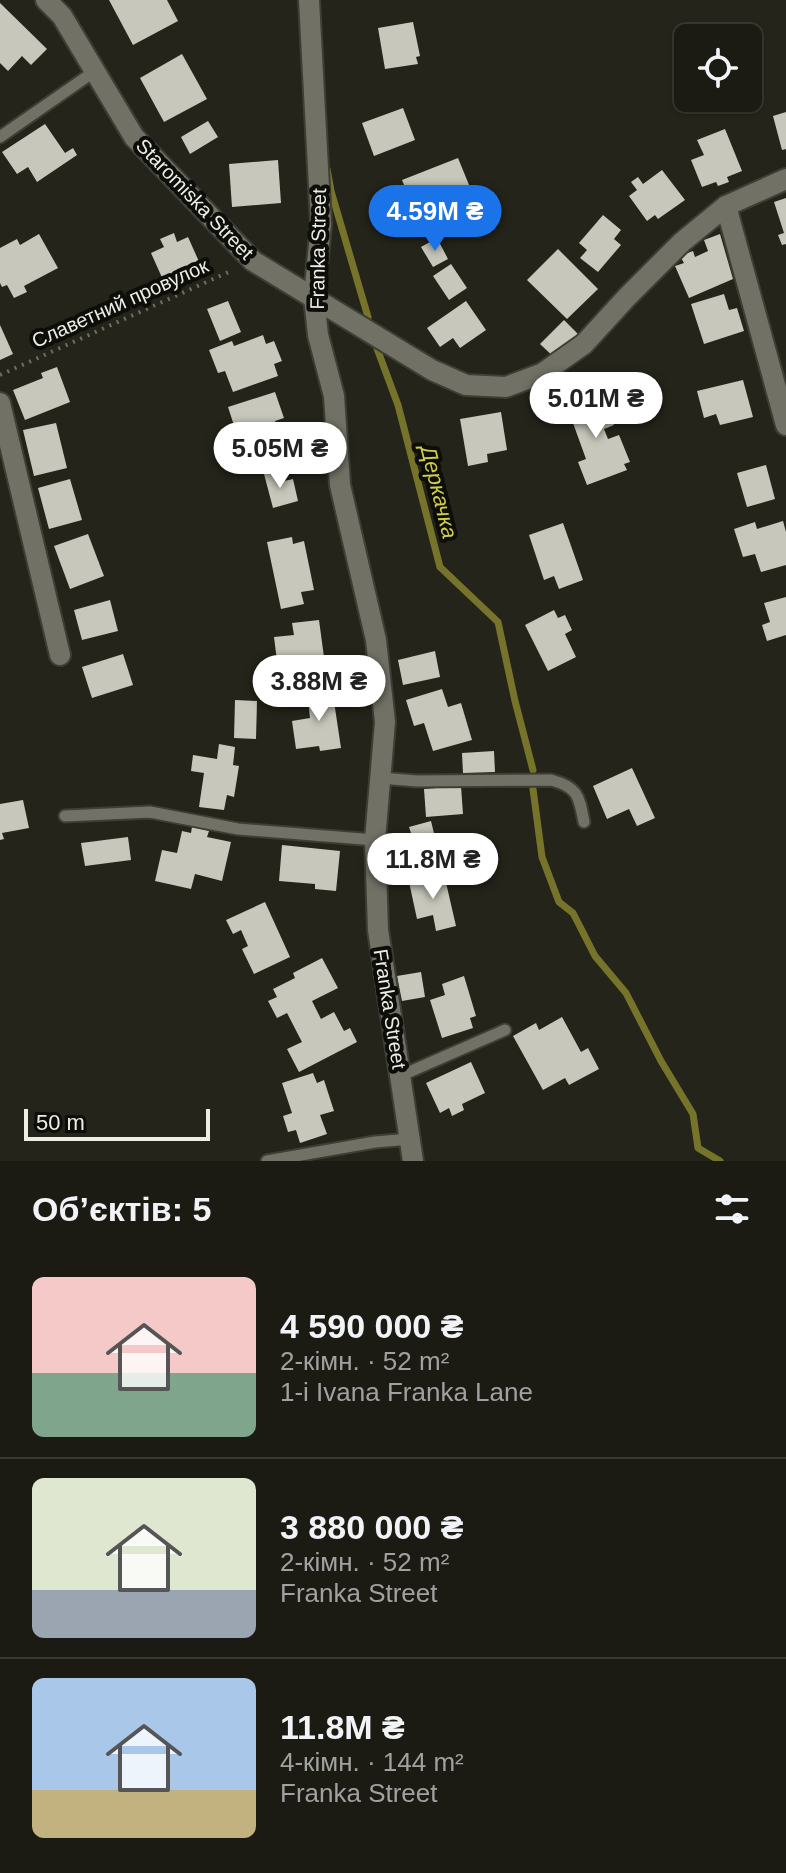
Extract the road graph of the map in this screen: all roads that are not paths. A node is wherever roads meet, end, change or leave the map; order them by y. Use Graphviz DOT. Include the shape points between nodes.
graph roads {
  1 [pos="46,0"];
  2 [pos="309,0"];
  3 [pos="95,71"];
  4 [pos="0,137"];
  5 [pos="786,179"];
  6 [pos="726,206"];
  7 [pos="314,297"];
  8 [pos="0,403"];
  9 [pos="786,425"];
  10 [pos="60,655"];
  11 [pos="381,778"];
  12 [pos="65,816"];
  13 [pos="584,822"];
  14 [pos="375,840"];
  15 [pos="505,1030"];
  16 [pos="400,1076"];
  17 [pos="410,1139"];
  18 [pos="267,1161"];
  19 [pos="413,1161"];
  1 -- 3 [label="street, Staromiska Street" via="62,16"];
  2 -- 7 [label="street, Franka Street" via="321,224"];
  3 -- 4 [label="lane"];
  3 -- 7 [label="street, Staromiska Street" via="134,137 253,261"];
  5 -- 6 [label="street, Staromiska Street"];
  6 -- 7 [label="street, Staromiska Street" via="682,242 584,344 543,373 506,387 466,385 432,370"];
  6 -- 9 [label="street"];
  7 -- 11 [label="street, Franka Street" via="334,396 340,485 376,640 385,722"];
  8 -- 10 [label="street"];
  11 -- 13 [label="lane" via="551,780 569,785 579,799"];
  11 -- 14 [label="street, Franka Street"];
  12 -- 14 [label="lane" via="150,812 238,829"];
  14 -- 16 [label="street, Franka Street" via="378,930"];
  15 -- 16 [label="lane"];
  16 -- 17 [label="street, Franka Street"];
  17 -- 18 [label="lane"];
  17 -- 19 [label="street, Franka Street"];
}
